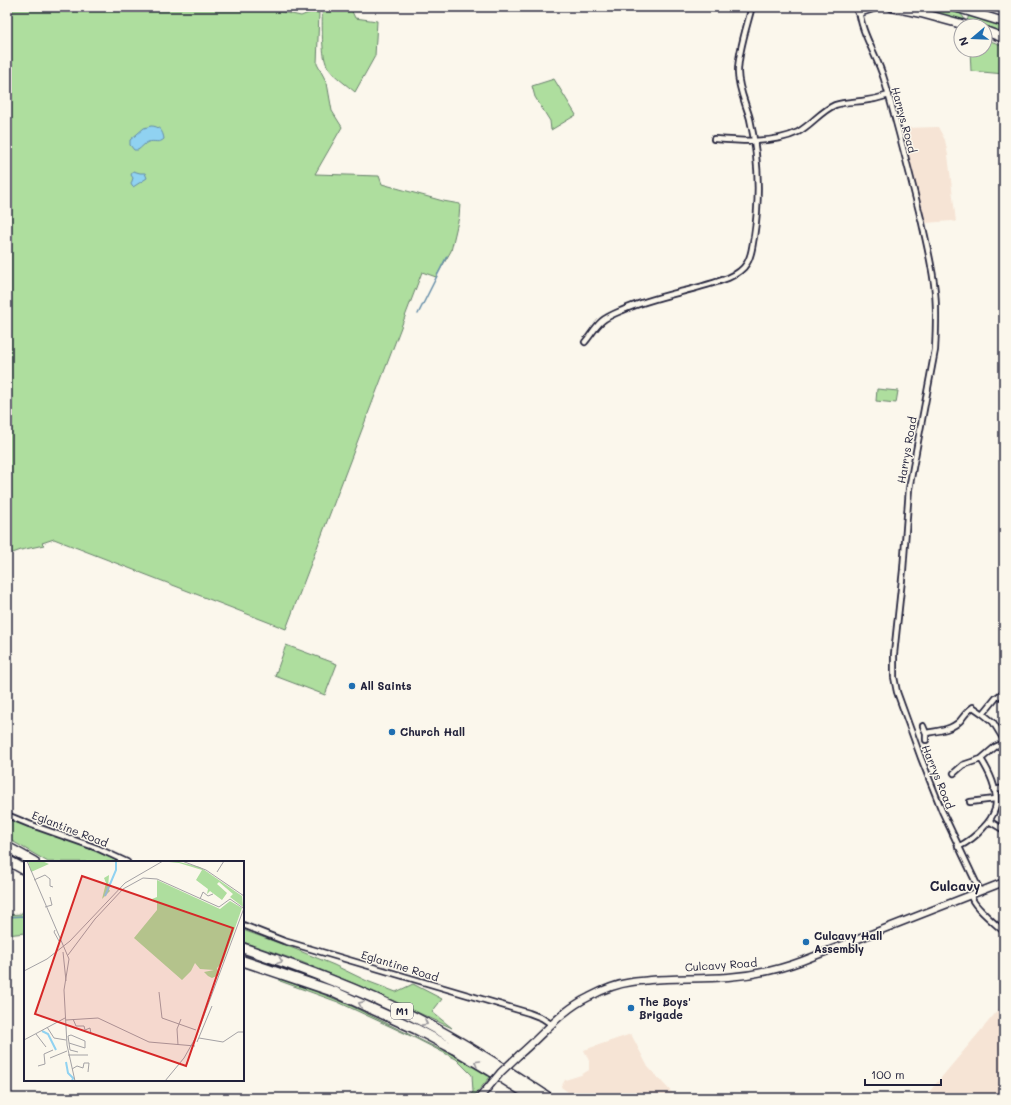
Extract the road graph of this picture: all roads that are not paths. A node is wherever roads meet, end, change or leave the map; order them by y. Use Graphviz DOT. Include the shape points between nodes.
graph roads {
  1 [pos="874,7"];
  2 [pos="892,7"];
  3 [pos="955,7"];
  4 [pos="750,10"];
  5 [pos="859,10"];
  6 [pos="953,22"];
  7 [pos="1004,22"];
  8 [pos="993,34"];
  9 [pos="1004,38"];
  10 [pos="889,96"];
  11 [pos="714,139"];
  12 [pos="754,141"];
  13 [pos="585,342"];
  14 [pos="1004,692"];
  15 [pos="983,714"];
  16 [pos="923,726"];
  17 [pos="926,733"];
  18 [pos="926,740"];
  19 [pos="1004,740"];
  20 [pos="1004,743"];
  21 [pos="981,759"];
  22 [pos="954,773"];
  23 [pos="1004,788"];
  24 [pos="994,790"];
  25 [pos="995,799"];
  26 [pos="970,802"];
  27 [pos="7,814"];
  28 [pos="989,821"];
  29 [pos="1004,830"];
  30 [pos="7,847"];
  31 [pos="958,847"];
  32 [pos="7,860"];
  33 [pos="32,861"];
  34 [pos="125,861"];
  35 [pos="24,869"];
  36 [pos="1004,882"];
  37 [pos="980,891"];
  38 [pos="971,895"];
  39 [pos="244,925"];
  40 [pos="1004,932"];
  41 [pos="244,948"];
  42 [pos="244,961"];
  43 [pos="551,1024"];
  44 [pos="479,1098"];
  45 [pos="534,1098"];
  46 [pos="549,1098"];
  1 -- 5 [label="highway"];
  2 -- 6 [label="highway"];
  3 -- 7 [label="highway"];
  4 -- 12 [label="street" via="738,72"];
  5 -- 10 [label="street, Harrys Road"];
  8 -- 9 [label="highway"];
  10 -- 12 [label="street" via="835,105 798,132"];
  10 -- 31 [label="street, Harrys Road" via="913,184 933,276 936,314 934,350 909,489 894,677 918,751"];
  11 -- 12 [label="street"];
  12 -- 13 [label="street" via="758,204 751,254 744,267 729,278 633,305 604,320"];
  14 -- 15 [label="street"];
  15 -- 17 [label="street" via="973,708 949,728"];
  15 -- 19 [label="street" via="993,722"];
  16 -- 17 [label="street"];
  17 -- 18 [label="street"];
  20 -- 21 [label="street"];
  21 -- 22 [label="street" via="963,765"];
  21 -- 24 [label="street" via="992,779"];
  23 -- 24 [label="street"];
  24 -- 25 [label="street"];
  25 -- 26 [label="street"];
  25 -- 28 [label="street" via="995,810"];
  27 -- 34 [label="street, Eglantine Road"];
  28 -- 29 [label="street"];
  28 -- 31 [label="street" via="975,836"];
  30 -- 33 [label="highway"];
  31 -- 37 [label="street, Harrys Road"];
  32 -- 35 [label="highway"];
  36 -- 37 [label="street, Culcavy Road"];
  37 -- 38 [label="street, Culcavy Road"];
  38 -- 40 [label="street" via="977,907"];
  38 -- 43 [label="street, Culcavy Road" via="776,970 752,975 680,978 616,986 581,1001"];
  39 -- 43 [label="street, Eglantine Road" via="284,941 529,1013"];
  41 -- 46 [label="highway, M1, one-way" via="340,983 414,1017 495,1062"];
  45 -- 42 [label="highway, M1, one-way" via="485,1067 416,1029 334,992"];
  43 -- 44 [label="street, Culcavy Road, bridge" via="501,1072"];
}
